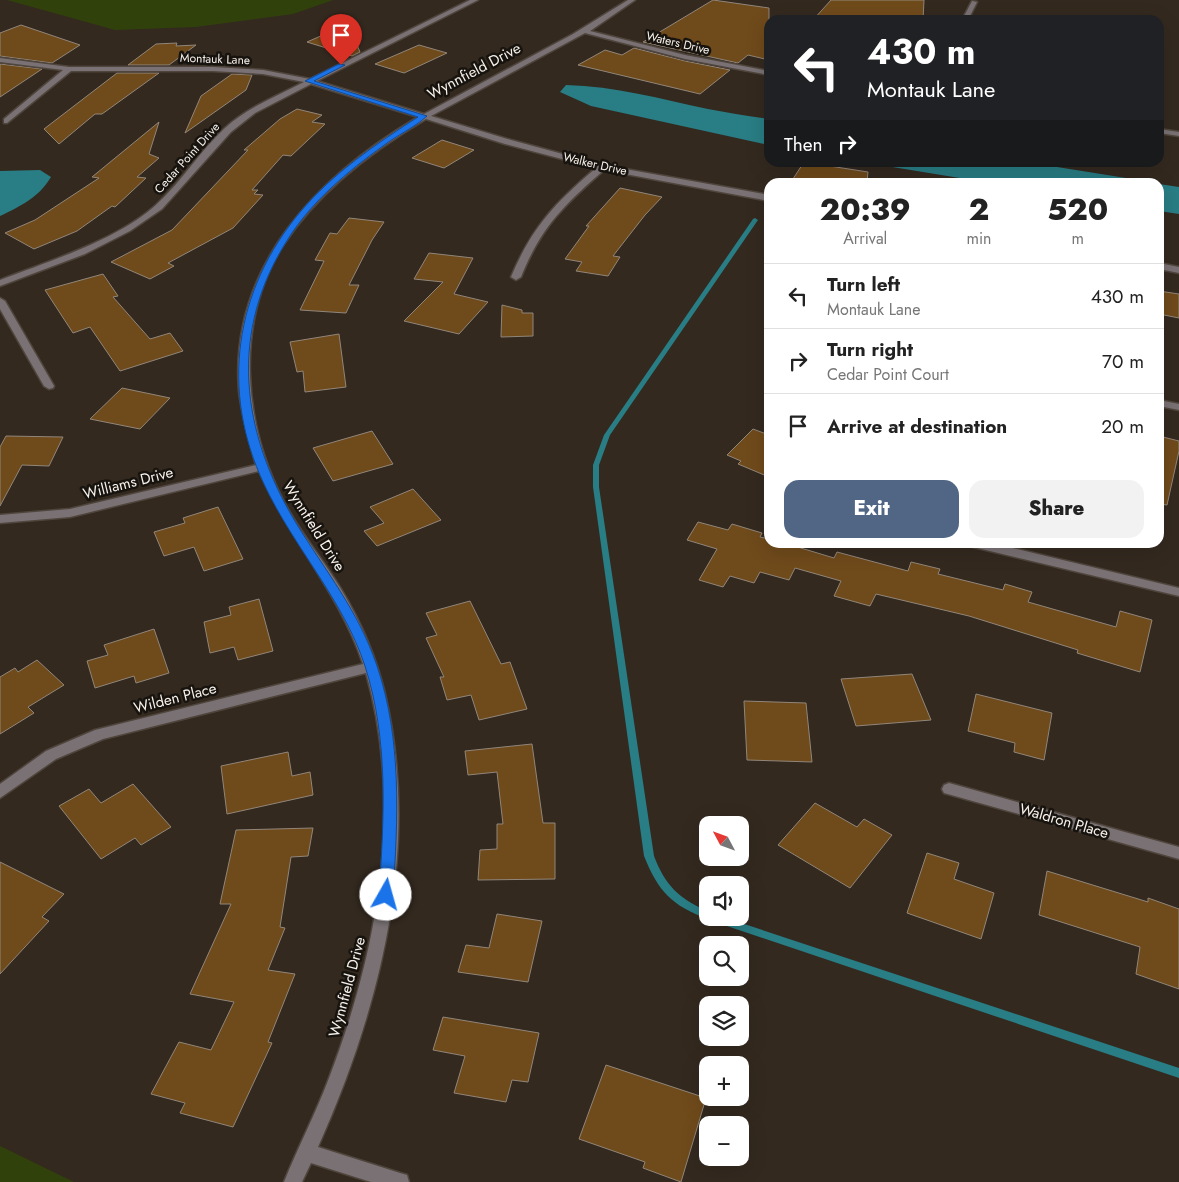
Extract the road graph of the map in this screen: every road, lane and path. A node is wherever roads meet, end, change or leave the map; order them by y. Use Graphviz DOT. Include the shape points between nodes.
graph roads {
  1 [pos="475,0"];
  2 [pos="632,0"];
  3 [pos="974,2"];
  4 [pos="968,15"];
  5 [pos="583,32"];
  6 [pos="0,60"];
  7 [pos="69,69"];
  8 [pos="764,72"];
  9 [pos="308,81"];
  10 [pos="424,116"];
  11 [pos="7,121"];
  12 [pos="1164,132"];
  13 [pos="1179,134"];
  14 [pos="602,167"];
  15 [pos="764,197"];
  16 [pos="1164,267"];
  17 [pos="1179,270"];
  18 [pos="516,277"];
  19 [pos="0,283"];
  20 [pos="0,301"];
  21 [pos="49,386"];
  22 [pos="1164,404"];
  23 [pos="1179,407"];
  24 [pos="262,467"];
  25 [pos="0,519"];
  26 [pos="994,548"];
  27 [pos="1179,592"];
  28 [pos="371,667"];
  29 [pos="949,789"];
  30 [pos="0,792"];
  31 [pos="1179,853"];
  32 [pos="307,1153"];
  33 [pos="293,1182"];
  34 [pos="400,1182"];
  1 -- 9 [label="street, Cedar Point Drive"];
  2 -- 5 [label="street, Wynnfield Drive"];
  3 -- 4 [label="street"];
  5 -- 8 [label="street, Waters Drive"];
  5 -- 10 [label="street, Wynnfield Drive"];
  6 -- 7 [label="street, Montauk Lane"];
  7 -- 9 [label="street, Montauk Lane" via="213,69 264,72"];
  7 -- 11 [label="street"];
  9 -- 10 [label="street, Montauk Lane"];
  9 -- 19 [label="street, Cedar Point Drive" via="252,111 228,130 160,207 127,229 82,252"];
  10 -- 14 [label="street, Walker Drive"];
  10 -- 24 [label="street, Wynnfield Drive" via="367,154 319,196 284,238 262,278 247,323 242,373 247,418"];
  12 -- 13 [label="street"];
  14 -- 15 [label="street, Walker Drive"];
  14 -- 18 [label="street" via="561,202 541,225"];
  16 -- 17 [label="street"];
  20 -- 21 [label="street"];
  22 -- 23 [label="street"];
  24 -- 25 [label="street, Williams Drive" via="70,513"];
  24 -- 28 [label="street, Wynnfield Drive" via="278,502 346,608"];
  26 -- 27 [label="street"];
  28 -- 30 [label="street, Wilden Place" via="100,734 51,755"];
  28 -- 32 [label="street, Wynnfield Drive" via="390,769 392,810 386,895 356,1024"];
  29 -- 31 [label="street, Waldron Place"];
  32 -- 33 [label="street, Wynnfield Drive"];
  32 -- 34 [label="street"];
}
